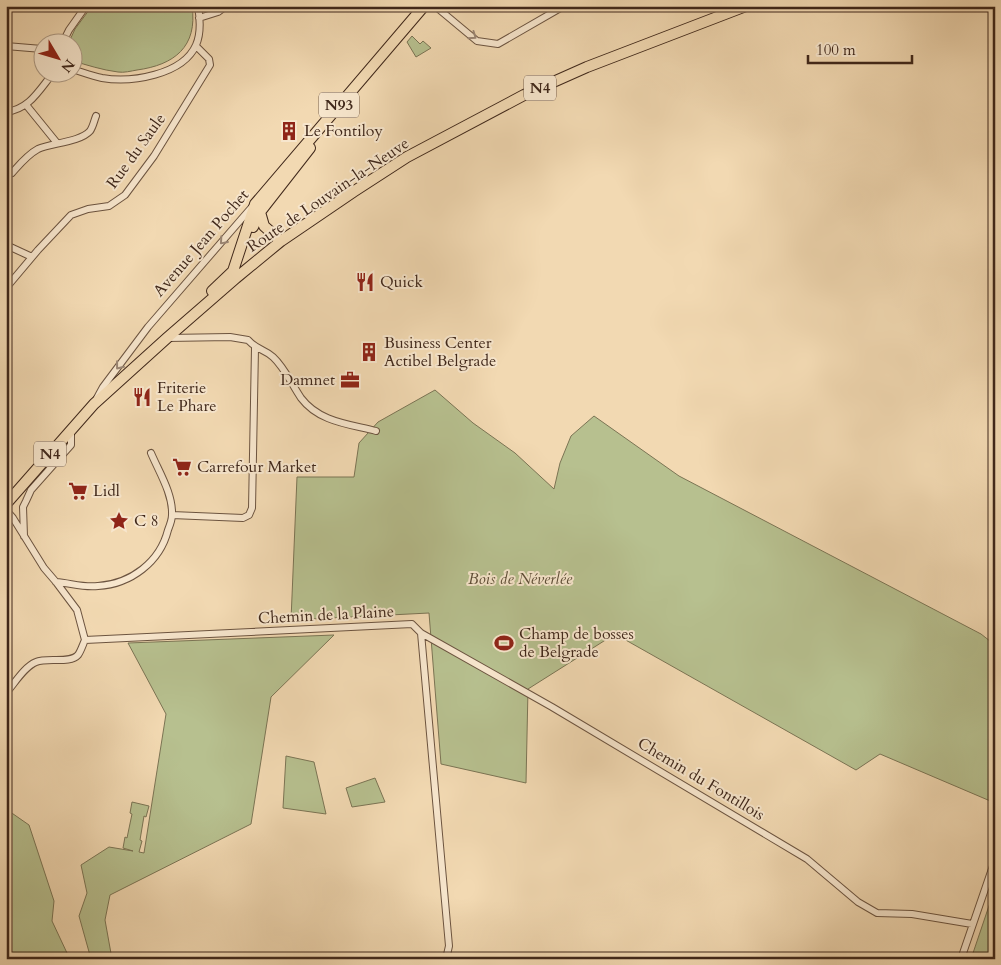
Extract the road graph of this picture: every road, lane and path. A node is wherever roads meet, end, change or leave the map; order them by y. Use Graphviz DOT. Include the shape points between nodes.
graph roads {
  1 [pos="86,6"];
  2 [pos="198,6"];
  3 [pos="226,6"];
  4 [pos="424,6"];
  5 [pos="435,6"];
  6 [pos="564,6"];
  7 [pos="746,6"];
  8 [pos="731,8"];
  9 [pos="199,18"];
  10 [pos="68,32"];
  11 [pos="6,46"];
  12 [pos="196,46"];
  13 [pos="32,48"];
  14 [pos="82,72"];
  15 [pos="46,82"];
  16 [pos="27,106"];
  17 [pos="6,112"];
  18 [pos="96,116"];
  19 [pos="57,142"];
  20 [pos="12,173"];
  21 [pos="258,208"];
  22 [pos="281,242"];
  23 [pos="6,245"];
  24 [pos="32,257"];
  25 [pos="236,278"];
  26 [pos="6,288"];
  27 [pos="208,302"];
  28 [pos="167,338"];
  29 [pos="255,348"];
  30 [pos="94,404"];
  31 [pos="71,430"];
  32 [pos="376,431"];
  33 [pos="151,453"];
  34 [pos="6,504"];
  35 [pos="6,510"];
  36 [pos="172,515"];
  37 [pos="24,537"];
  38 [pos="56,582"];
  39 [pos="420,633"];
  40 [pos="85,640"];
  41 [pos="6,693"];
  42 [pos="995,860"];
  43 [pos="972,924"];
  44 [pos="446,959"];
  45 [pos="960,959"];
  1 -- 10 [label="street"];
  2 -- 9 [label="street"];
  3 -- 9 [label="street"];
  4 -- 21 [label="main road, Avenue Jean Pochet / N93"];
  4 -- 21 [label="main road, N93" via="271,197"];
  5 -- 6 [label="street, one-way" via="478,41 498,44"];
  7 -- 8 [label="main road, Route de Louvain-la-Neuve / N4"];
  8 -- 22 [label="main road, Route de Louvain-la-Neuve / N4" via="524,95 407,157"];
  9 -- 12 [label="street"];
  11 -- 13 [label="street"];
  12 -- 14 [label="street" via="184,61 158,74 132,79 102,78"];
  12 -- 24 [label="street, Rue du Saule" via="209,59 210,65 154,156 125,195 110,206 71,215"];
  15 -- 16 [label="street"];
  16 -- 17 [label="street"];
  16 -- 19 [label="street"];
  18 -- 19 [label="street" via="90,131 78,138"];
  19 -- 20 [label="street" via="26,157"];
  21 -- 22 [label="main road" via="264,226"];
  21 -- 25 [label="main road"];
  21 -- 27 [label="main road, N93" via="233,271 212,291"];
  21 -- 30 [label="street, Avenue Jean Pochet, one-way" via="148,327"];
  22 -- 25 [label="main road, Route de Louvain-la-Neuve / N4"];
  23 -- 24 [label="street"];
  24 -- 26 [label="street, Rue du Saule"];
  25 -- 27 [label="main road, Route de Louvain-la-Neuve / N4"];
  27 -- 28 [label="main road, N4"];
  28 -- 29 [label="street" via="230,337 248,340"];
  28 -- 30 [label="main road, N4"];
  29 -- 32 [label="street" via="274,357 313,411 339,422"];
  29 -- 36 [label="street" via="252,508 249,515 243,518"];
  30 -- 31 [label="main road, Avenue Jean Pochet / N4"];
  31 -- 34 [label="main road, Avenue Jean Pochet / N4"];
  31 -- 37 [label="street" via="71,444 31,490 23,507"];
  33 -- 36 [label="street" via="169,496"];
  35 -- 37 [label="street"];
  36 -- 38 [label="street" via="166,539 144,569 123,581 96,587"];
  37 -- 38 [label="street"];
  38 -- 40 [label="street" via="77,610"];
  39 -- 40 [label="street, Chemin de la Plaine" via="412,624"];
  39 -- 43 [label="street, Chemin du Fontillois" via="552,707 807,859 858,902 877,913 912,914"];
  39 -- 44 [label="street" via="449,946"];
  40 -- 41 [label="street" via="78,655 72,659 35,662"];
  42 -- 43 [label="street"];
  43 -- 45 [label="street"];
}
